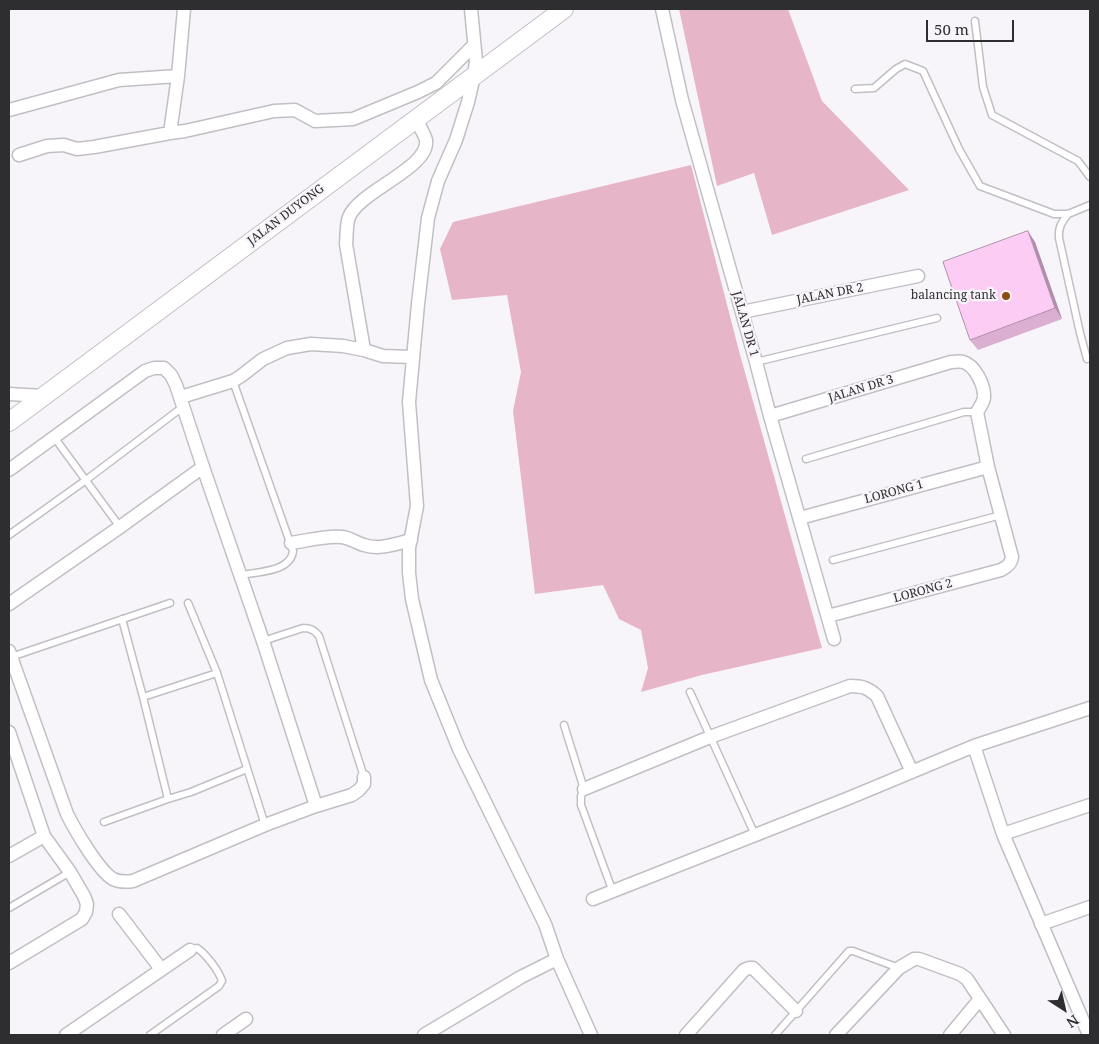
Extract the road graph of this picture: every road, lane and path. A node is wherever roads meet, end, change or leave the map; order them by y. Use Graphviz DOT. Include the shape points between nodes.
graph roads {
  1 [pos="184,9"];
  2 [pos="471,9"];
  3 [pos="564,9"];
  4 [pos="662,9"];
  5 [pos="975,21"];
  6 [pos="474,45"];
  7 [pos="178,76"];
  8 [pos="474,76"];
  9 [pos="854,89"];
  10 [pos="9,110"];
  11 [pos="416,119"];
  12 [pos="170,133"];
  13 [pos="18,154"];
  14 [pos="1090,177"];
  15 [pos="1090,205"];
  16 [pos="1068,214"];
  17 [pos="918,276"];
  18 [pos="742,312"];
  19 [pos="937,318"];
  20 [pos="364,350"];
  21 [pos="412,357"];
  22 [pos="1087,359"];
  23 [pos="756,362"];
  24 [pos="233,381"];
  25 [pos="9,394"];
  26 [pos="43,396"];
  27 [pos="182,402"];
  28 [pos="977,412"];
  29 [pos="770,416"];
  30 [pos="9,422"];
  31 [pos="54,437"];
  32 [pos="806,459"];
  33 [pos="203,467"];
  34 [pos="988,467"];
  35 [pos="9,470"];
  36 [pos="86,480"];
  37 [pos="1001,515"];
  38 [pos="800,518"];
  39 [pos="120,527"];
  40 [pos="9,534"];
  41 [pos="411,540"];
  42 [pos="291,543"];
  43 [pos="834,560"];
  44 [pos="240,575"];
  45 [pos="170,603"];
  46 [pos="188,603"];
  47 [pos="9,604"];
  48 [pos="828,616"];
  49 [pos="122,619"];
  50 [pos="834,639"];
  51 [pos="262,641"];
  52 [pos="10,654"];
  53 [pos="217,673"];
  54 [pos="690,692"];
  55 [pos="143,697"];
  56 [pos="1090,708"];
  57 [pos="564,725"];
  58 [pos="9,732"];
  59 [pos="710,737"];
  60 [pos="974,746"];
  61 [pos="247,769"];
  62 [pos="912,772"];
  63 [pos="364,777"];
  64 [pos="584,789"];
  65 [pos="168,799"];
  66 [pos="1090,805"];
  67 [pos="316,806"];
  68 [pos="104,822"];
  69 [pos="265,825"];
  70 [pos="1003,834"];
  71 [pos="755,835"];
  72 [pos="44,836"];
  73 [pos="9,856"];
  74 [pos="70,872"];
  75 [pos="613,892"];
  76 [pos="593,899"];
  77 [pos="1090,907"];
  78 [pos="9,908"];
  79 [pos="119,914"];
  80 [pos="1041,924"];
  81 [pos="190,950"];
  82 [pos="557,959"];
  83 [pos="9,964"];
  84 [pos="898,968"];
  85 [pos="161,969"];
  86 [pos="980,999"];
  87 [pos="796,1011"];
  88 [pos="246,1020"];
  89 [pos="66,1035"];
  90 [pos="150,1035"];
  91 [pos="223,1035"];
  92 [pos="424,1035"];
  93 [pos="591,1035"];
  94 [pos="686,1035"];
  95 [pos="775,1035"];
  96 [pos="836,1035"];
  97 [pos="950,1035"];
  98 [pos="1004,1035"];
  99 [pos="1088,1035"];
  1 -- 7 [label="street"];
  2 -- 6 [label="street"];
  3 -- 8 [label="main road, JALAN DUYONG"];
  4 -- 18 [label="street, JALAN DR 1" via="682,100"];
  5 -- 14 [label="lane" via="983,87 992,115 1078,161"];
  6 -- 8 [label="street"];
  6 -- 12 [label="street" via="436,83 353,119 315,121 295,110 274,111"];
  7 -- 10 [label="street" via="119,80"];
  7 -- 12 [label="street"];
  8 -- 11 [label="main road, JALAN DUYONG"];
  8 -- 21 [label="street" via="456,140 438,181 428,218"];
  9 -- 16 [label="lane" via="874,88 905,64 923,70 959,150 980,186 1054,214"];
  11 -- 20 [label="street" via="426,140 424,152 392,181 363,200 349,217 346,244"];
  11 -- 26 [label="main road, JALAN DUYONG"];
  12 -- 13 [label="street" via="77,149 64,145 47,146"];
  15 -- 16 [label="lane"];
  16 -- 22 [label="lane" via="1058,230 1059,238"];
  17 -- 18 [label="street, JALAN DR 2"];
  18 -- 23 [label="street, JALAN DR 1"];
  19 -- 23 [label="lane"];
  20 -- 21 [label="street" via="383,356"];
  20 -- 24 [label="street" via="311,344 288,348 263,359"];
  21 -- 41 [label="street" via="409,402 417,506"];
  23 -- 29 [label="street, JALAN DR 1"];
  24 -- 27 [label="street"];
  24 -- 42 [label="lane"];
  25 -- 26 [label="street"];
  26 -- 30 [label="main road, JALAN DUYONG"];
  27 -- 31 [label="street" via="172,375 164,368 154,368 136,377"];
  27 -- 33 [label="street"];
  27 -- 36 [label="lane"];
  28 -- 29 [label="street, JALAN DR 3" via="984,396 978,376 964,362 951,362"];
  28 -- 32 [label="lane" via="964,412"];
  28 -- 34 [label="street"];
  29 -- 38 [label="street, JALAN DR 1"];
  31 -- 35 [label="street"];
  31 -- 36 [label="lane"];
  33 -- 39 [label="street"];
  33 -- 44 [label="street"];
  34 -- 37 [label="street"];
  34 -- 38 [label="street, LORONG 1"];
  36 -- 39 [label="lane"];
  36 -- 40 [label="lane"];
  37 -- 43 [label="lane"];
  37 -- 48 [label="street, LORONG 2" via="1012,557 1001,570"];
  38 -- 48 [label="street, JALAN DR 1"];
  39 -- 47 [label="street"];
  41 -- 42 [label="street" via="378,547 342,537"];
  41 -- 82 [label="street" via="409,573 412,599 431,680 459,749 545,924"];
  42 -- 44 [label="lane" via="292,557 282,567"];
  44 -- 51 [label="street"];
  45 -- 49 [label="lane"];
  46 -- 53 [label="lane"];
  48 -- 50 [label="street, JALAN DR 1"];
  49 -- 52 [label="lane"];
  49 -- 55 [label="lane"];
  51 -- 63 [label="lane" via="303,628 314,630 319,636"];
  51 -- 67 [label="street"];
  52 -- 69 [label="street" via="67,814 104,871 114,880 133,881"];
  53 -- 55 [label="lane"];
  53 -- 61 [label="lane"];
  54 -- 59 [label="lane"];
  55 -- 65 [label="lane"];
  56 -- 60 [label="street"];
  57 -- 64 [label="lane"];
  58 -- 72 [label="street"];
  59 -- 62 [label="street" via="850,686 859,686 877,696"];
  59 -- 64 [label="street"];
  59 -- 71 [label="lane"];
  60 -- 62 [label="street"];
  60 -- 70 [label="street"];
  61 -- 65 [label="lane"];
  61 -- 69 [label="lane"];
  62 -- 71 [label="street"];
  63 -- 67 [label="street" via="364,784 352,795"];
  64 -- 75 [label="lane" via="580,805"];
  65 -- 68 [label="lane"];
  66 -- 70 [label="street"];
  67 -- 69 [label="street"];
  70 -- 80 [label="street"];
  71 -- 75 [label="street"];
  72 -- 73 [label="street"];
  72 -- 74 [label="street"];
  74 -- 78 [label="lane"];
  74 -- 83 [label="street" via="87,904 82,919"];
  75 -- 76 [label="street"];
  77 -- 80 [label="street"];
  79 -- 85 [label="street"];
  80 -- 99 [label="street"];
  81 -- 85 [label="street"];
  81 -- 90 [label="lane" via="197,948 202,951 222,981"];
  82 -- 92 [label="street" via="520,977"];
  82 -- 93 [label="street"];
  84 -- 86 [label="street" via="919,959 960,974"];
  84 -- 87 [label="lane" via="849,951"];
  84 -- 96 [label="street"];
  85 -- 89 [label="street"];
  86 -- 97 [label="street"];
  86 -- 98 [label="street"];
  87 -- 94 [label="street" via="753,968 749,968"];
  87 -- 95 [label="lane"];
  88 -- 91 [label="street"];
}
